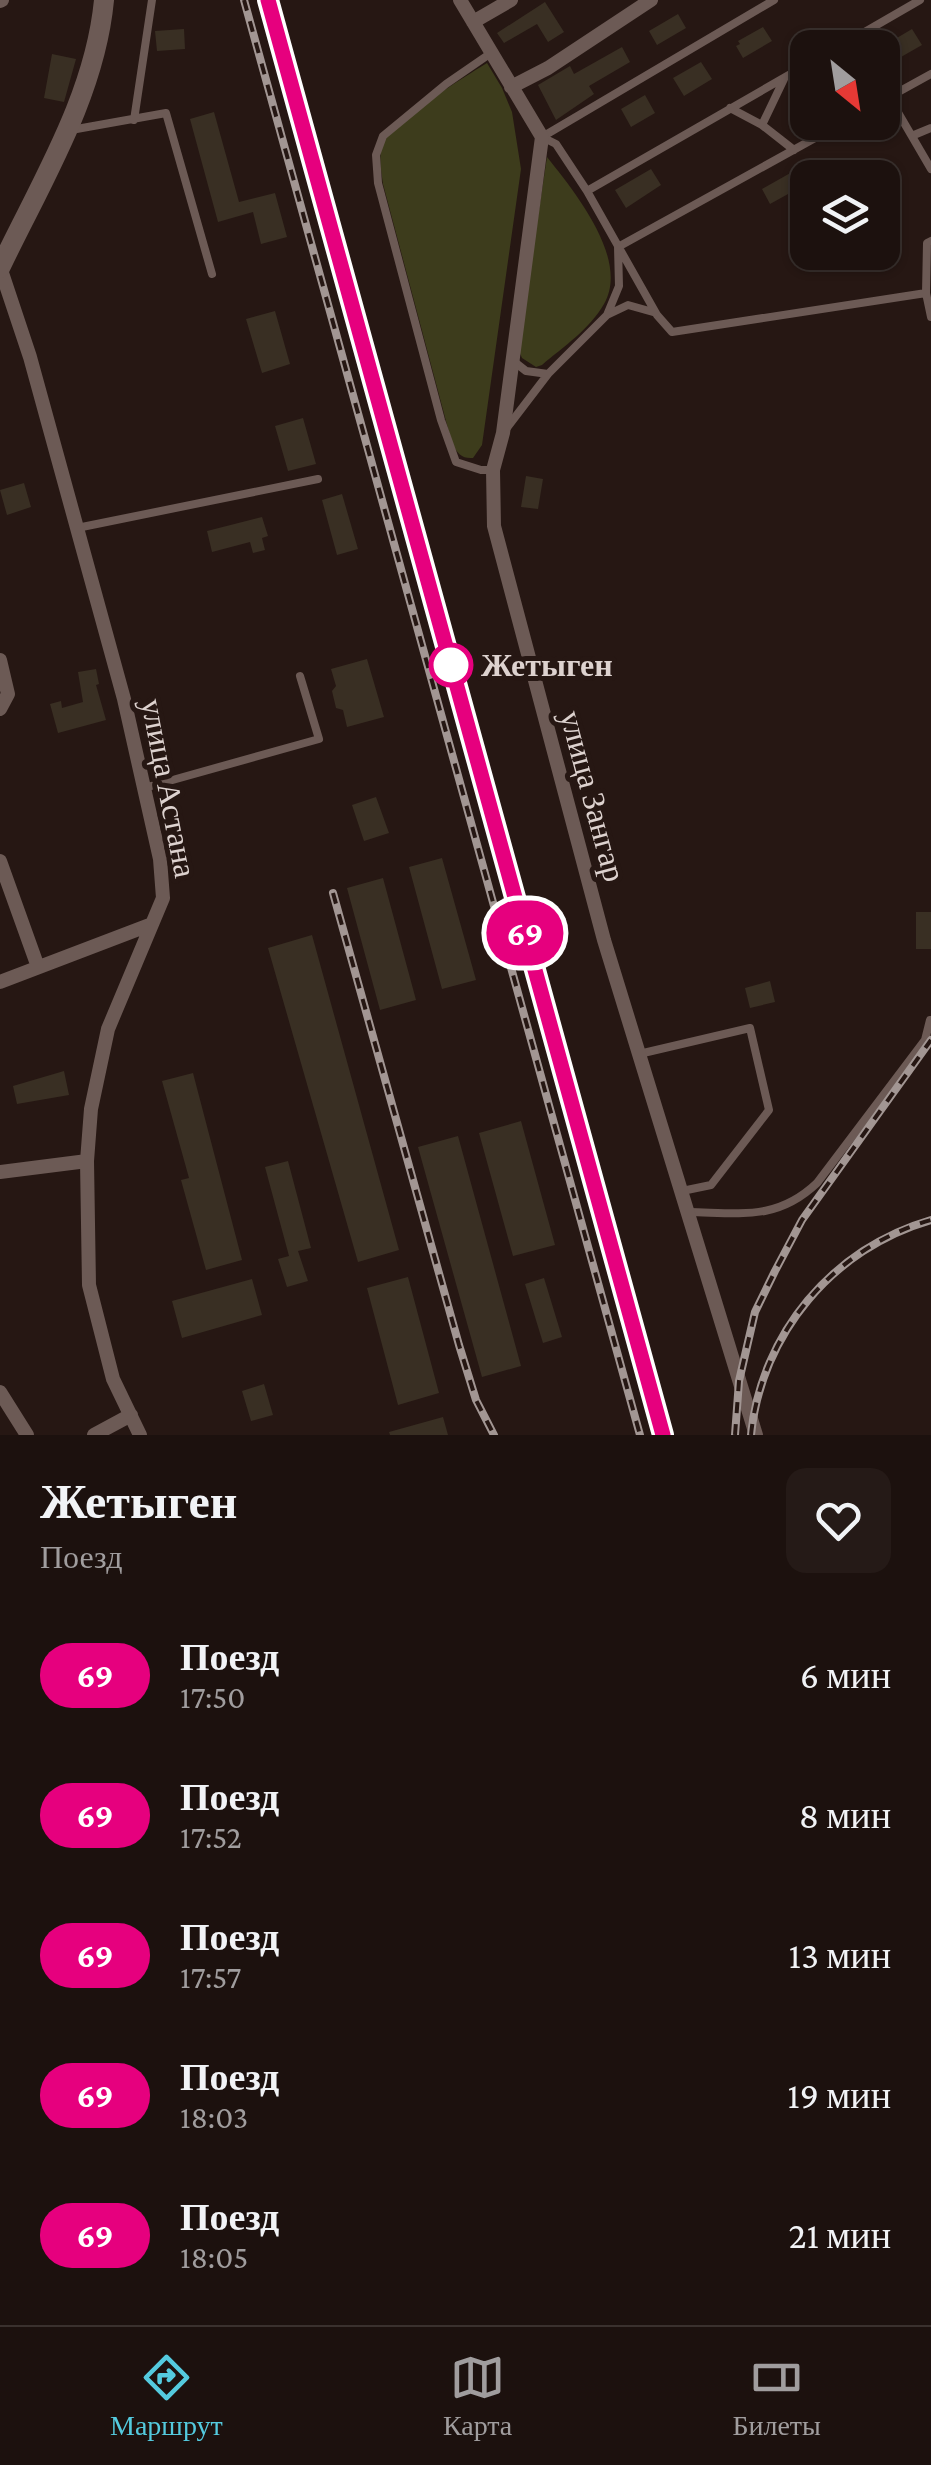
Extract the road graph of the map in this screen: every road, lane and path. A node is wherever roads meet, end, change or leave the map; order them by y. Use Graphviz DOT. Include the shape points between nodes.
graph roads {
  1 [pos="104,0"];
  2 [pos="152,0"];
  3 [pos="460,0"];
  4 [pos="511,0"];
  5 [pos="652,0"];
  6 [pos="774,0"];
  7 [pos="920,0"];
  8 [pos="473,22"];
  9 [pos="868,30"];
  10 [pos="491,53"];
  11 [pos="790,74"];
  12 [pos="931,74"];
  13 [pos="784,78"];
  14 [pos="511,87"];
  15 [pos="900,91"];
  16 [pos="730,108"];
  17 [pos="900,117"];
  18 [pos="134,120"];
  19 [pos="762,124"];
  20 [pos="931,128"];
  21 [pos="66,130"];
  22 [pos="914,135"];
  23 [pos="542,137"];
  24 [pos="812,140"];
  25 [pos="794,150"];
  26 [pos="931,168"];
  27 [pos="587,191"];
  28 [pos="931,241"];
  29 [pos="618,248"];
  30 [pos="0,268"];
  31 [pos="212,274"];
  32 [pos="926,293"];
  33 [pos="657,314"];
  34 [pos="607,315"];
  35 [pos="931,316"];
  36 [pos="512,360"];
  37 [pos="548,374"];
  38 [pos="503,433"];
  39 [pos="493,470"];
  40 [pos="318,478"];
  41 [pos="77,528"];
  42 [pos="0,660"];
  43 [pos="300,676"];
  44 [pos="0,709"];
  45 [pos="144,788"];
  46 [pos="0,861"];
  47 [pos="152,924"];
  48 [pos="38,967"];
  49 [pos="0,982"];
  50 [pos="930,1020"];
  51 [pos="639,1054"];
  52 [pos="87,1161"];
  53 [pos="0,1172"];
  54 [pos="682,1190"];
  55 [pos="689,1212"];
  56 [pos="0,1392"];
  57 [pos="132,1415"];
  58 [pos="27,1435"];
  59 [pos="94,1435"];
  60 [pos="140,1435"];
  61 [pos="756,1435"];
  1 -- 21 [label="main road" via="84,94"];
  2 -- 18 [label="lane"];
  3 -- 8 [label="street"];
  4 -- 8 [label="street"];
  5 -- 14 [label="street"];
  6 -- 23 [label="lane"];
  7 -- 9 [label="lane"];
  8 -- 10 [label="street"];
  10 -- 14 [label="street"];
  10 -- 39 [label="lane" via="383,136 376,154 456,462"];
  11 -- 13 [label="lane"];
  12 -- 15 [label="lane"];
  13 -- 16 [label="lane"];
  13 -- 19 [label="lane"];
  14 -- 23 [label="street"];
  16 -- 19 [label="lane"];
  16 -- 27 [label="lane"];
  17 -- 22 [label="lane"];
  18 -- 21 [label="lane"];
  18 -- 31 [label="lane" via="166,114"];
  19 -- 25 [label="lane"];
  20 -- 22 [label="lane"];
  21 -- 30 [label="main road"];
  22 -- 26 [label="lane"];
  23 -- 27 [label="lane" via="556,144"];
  23 -- 36 [label="street, улица Зангар"];
  24 -- 25 [label="lane"];
  25 -- 29 [label="lane"];
  27 -- 29 [label="lane"];
  28 -- 32 [label="lane"];
  29 -- 33 [label="lane"];
  29 -- 34 [label="lane" via="619,286"];
  30 -- 41 [label="street, улица Астана"];
  32 -- 33 [label="lane" via="672,332"];
  32 -- 35 [label="lane"];
  33 -- 34 [label="lane" via="628,304"];
  34 -- 37 [label="lane"];
  36 -- 37 [label="lane" via="526,371"];
  36 -- 38 [label="street, улица Зангар"];
  37 -- 38 [label="lane"];
  38 -- 39 [label="street, улица Зангар"];
  39 -- 51 [label="street, улица Зангар" via="494,526 514,610"];
  40 -- 41 [label="lane"];
  41 -- 45 [label="street, улица Астана"];
  42 -- 44 [label="street" via="8,694"];
  43 -- 45 [label="lane" via="319,739"];
  45 -- 47 [label="street, улица Астана" via="163,898"];
  46 -- 48 [label="street"];
  47 -- 48 [label="street"];
  47 -- 52 [label="street, улица Астана" via="108,1029"];
  48 -- 49 [label="street"];
  50 -- 55 [label="lane" via="925,1040 801,1198 770,1212"];
  51 -- 54 [label="street, улица Зангар"];
  51 -- 54 [label="lane" via="750,1028 769,1110 711,1185"];
  52 -- 53 [label="street"];
  52 -- 57 [label="street, улица Астана" via="88,1284 112,1378"];
  54 -- 55 [label="street, улица Зангар"];
  55 -- 61 [label="street, улица Зангар"];
  56 -- 58 [label="street"];
  57 -- 59 [label="street"];
  57 -- 60 [label="street, улица Астана"];
}
